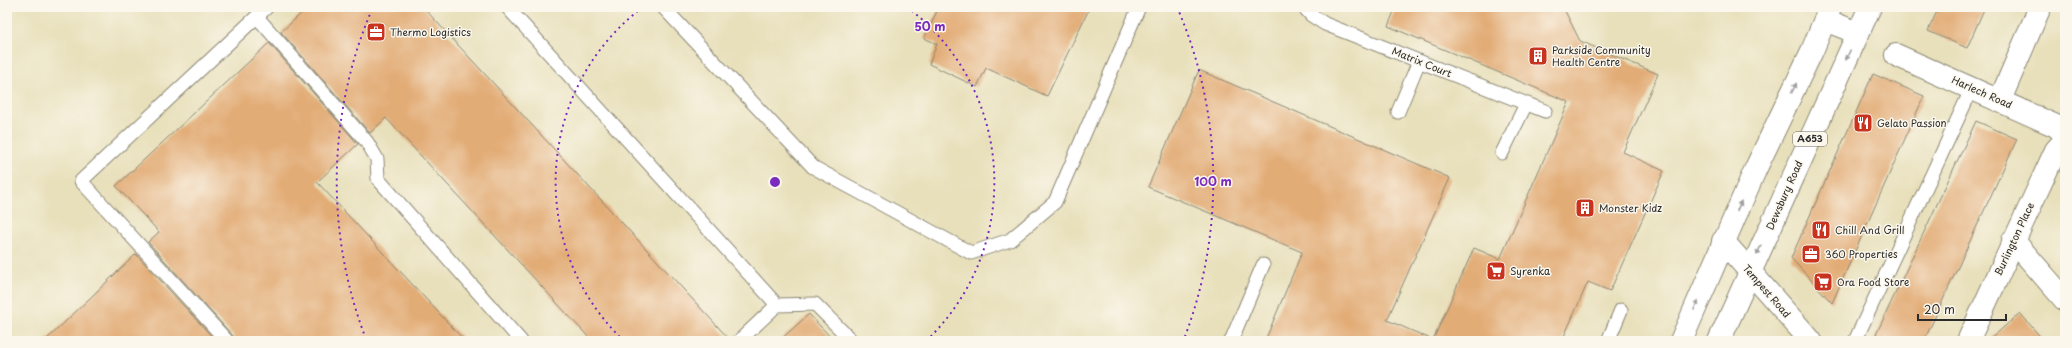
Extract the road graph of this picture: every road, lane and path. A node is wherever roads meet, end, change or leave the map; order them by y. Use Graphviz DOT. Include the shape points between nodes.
graph roads {
  1 [pos="267,7"];
  2 [pos="507,7"];
  3 [pos="663,7"];
  4 [pos="1139,7"];
  5 [pos="1304,7"];
  6 [pos="1870,7"];
  7 [pos="2040,7"];
  8 [pos="1828,14"];
  9 [pos="257,17"];
  10 [pos="1858,33"];
  11 [pos="1896,54"];
  12 [pos="1419,61"];
  13 [pos="1972,88"];
  14 [pos="2000,100"];
  15 [pos="1526,104"];
  16 [pos="1545,111"];
  17 [pos="1398,112"];
  18 [pos="2065,134"];
  19 [pos="2065,140"];
  20 [pos="1502,154"];
  21 [pos="2013,240"];
  22 [pos="1723,241"];
  23 [pos="1263,265"];
  24 [pos="1750,271"];
  25 [pos="2065,300"];
  26 [pos="778,305"];
  27 [pos="1621,310"];
  28 [pos="227,341"];
  29 [pos="521,341"];
  30 [pos="739,341"];
  31 [pos="852,341"];
  32 [pos="1231,341"];
  33 [pos="1608,341"];
  34 [pos="1681,341"];
  35 [pos="1719,341"];
  36 [pos="1811,341"];
  37 [pos="1855,341"];
  38 [pos="1968,341"];
  1 -- 9 [label="lane"];
  2 -- 26 [label="lane"];
  3 -- 4 [label="lane" via="813,167 971,253 1010,240 1055,202"];
  5 -- 12 [label="lane, Matrix Court" via="1325,24"];
  6 -- 10 [label="main road, Dewsbury Road / A653"];
  7 -- 14 [label="main road"];
  8 -- 10 [label="main road"];
  22 -- 8 [label="main road, one-way"];
  9 -- 28 [label="lane" via="81,181"];
  9 -- 29 [label="lane" via="367,142 377,159 378,179"];
  10 -- 24 [label="main road, Dewsbury Road / A653, one-way"];
  11 -- 13 [label="main road, Harlech Road"];
  12 -- 15 [label="lane, Matrix Court"];
  12 -- 17 [label="lane"];
  13 -- 14 [label="main road, Harlech Road"];
  13 -- 37 [label="lane"];
  14 -- 18 [label="main road, Harlech Road" via="2056,126"];
  15 -- 16 [label="lane, Matrix Court"];
  15 -- 20 [label="lane"];
  19 -- 21 [label="main road, Burlington Place" via="2056,150"];
  21 -- 25 [label="main road"];
  21 -- 38 [label="main road, Burlington Place"];
  22 -- 24 [label="main road, Tempest Road"];
  34 -- 22 [label="main road, one-way"];
  23 -- 32 [label="lane"];
  24 -- 35 [label="main road, Dewsbury Road / A653"];
  24 -- 36 [label="main road, Tempest Road"];
  26 -- 30 [label="lane"];
  26 -- 31 [label="lane" via="815,304"];
  27 -- 33 [label="lane"];
}
